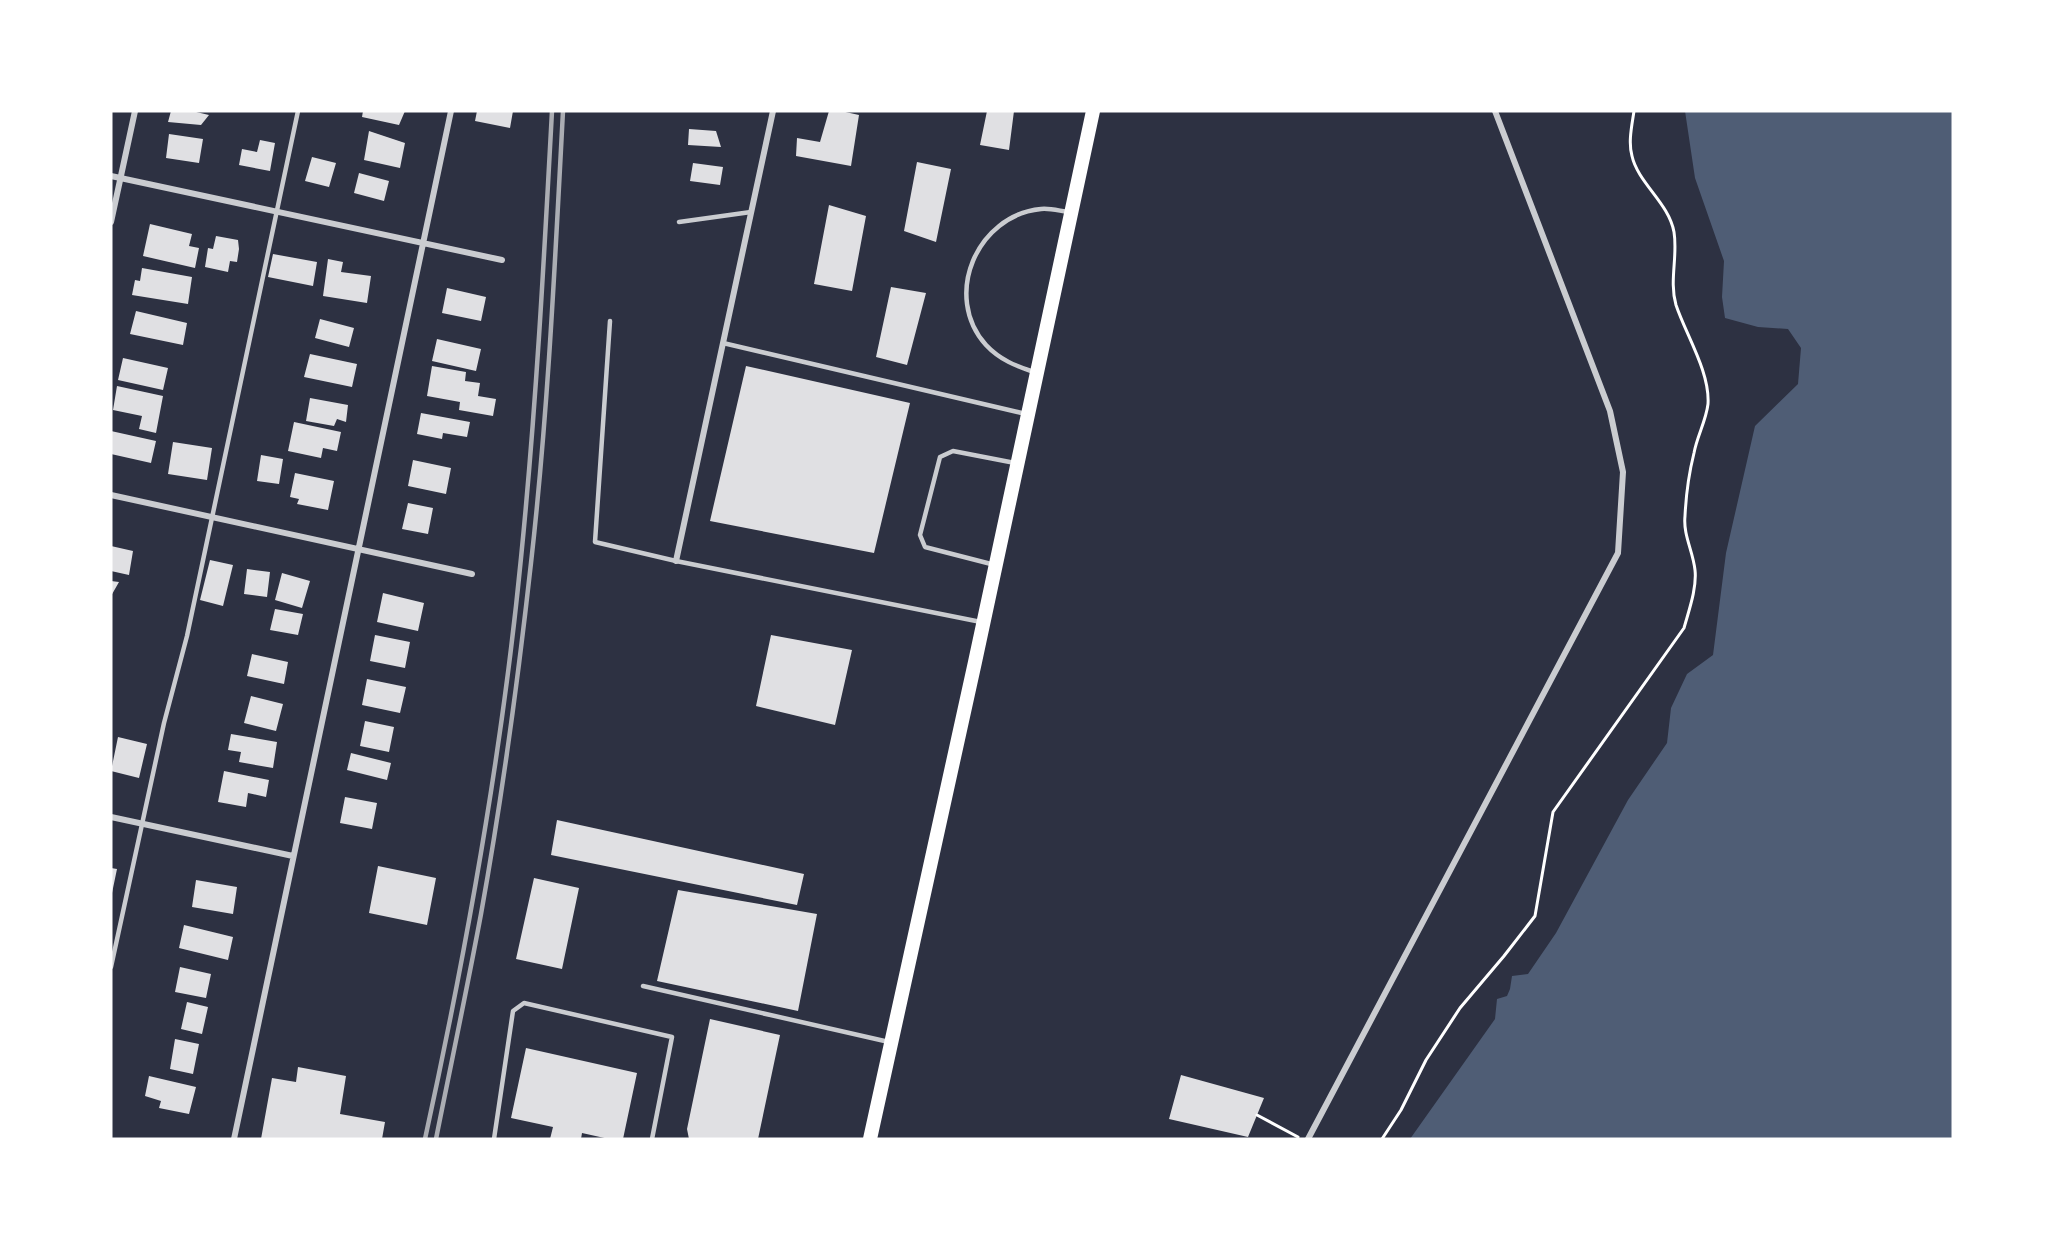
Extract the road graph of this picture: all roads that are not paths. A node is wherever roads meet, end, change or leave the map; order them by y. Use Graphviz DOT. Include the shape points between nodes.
graph roads {
  1 [pos="135,111"];
  2 [pos="298,111"];
  3 [pos="451,111"];
  4 [pos="773,111"];
  5 [pos="1093,111"];
  6 [pos="1495,111"];
  7 [pos="111,176"];
  8 [pos="120,178"];
  9 [pos="276,211"];
  10 [pos="751,212"];
  11 [pos="1072,212"];
  12 [pos="111,222"];
  13 [pos="679,222"];
  14 [pos="422,242"];
  15 [pos="502,260"];
  16 [pos="610,321"];
  17 [pos="723,343"];
  18 [pos="1038,373"];
  19 [pos="1029,415"];
  20 [pos="1018,464"];
  21 [pos="111,495"];
  22 [pos="212,517"];
  23 [pos="358,548"];
  24 [pos="676,561"];
  25 [pos="996,565"];
  26 [pos="472,574"];
  27 [pos="984,622"];
  28 [pos="111,817"];
  29 [pos="143,824"];
  30 [pos="293,856"];
  31 [pos="111,967"];
  32 [pos="644,986"];
  33 [pos="892,1043"];
  34 [pos="234,1139"];
  35 [pos="494,1139"];
  36 [pos="652,1139"];
  37 [pos="870,1139"];
  38 [pos="1308,1139"];
  1 -- 8 [label="street"];
  2 -- 9 [label="lane"];
  3 -- 14 [label="street"];
  4 -- 10 [label="street"];
  5 -- 11 [label="main road"];
  6 -- 38 [label="street" via="1610,411 1623,472 1618,553"];
  7 -- 8 [label="street"];
  8 -- 9 [label="street"];
  8 -- 12 [label="street"];
  9 -- 14 [label="street"];
  9 -- 22 [label="lane"];
  10 -- 13 [label="lane"];
  10 -- 17 [label="street"];
  11 -- 18 [label="main road"];
  11 -- 18 [label="lane" via="1042,209 1013,216 988,234 972,259 966,289 970,319 986,345 1009,364"];
  14 -- 15 [label="street"];
  14 -- 23 [label="street"];
  16 -- 24 [label="lane" via="596,542"];
  17 -- 19 [label="lane"];
  17 -- 24 [label="street"];
  18 -- 19 [label="main road"];
  19 -- 20 [label="main road"];
  20 -- 25 [label="main road"];
  20 -- 25 [label="lane" via="953,451 940,457 920,535 925,547"];
  21 -- 22 [label="street"];
  22 -- 23 [label="street"];
  22 -- 29 [label="lane"];
  23 -- 26 [label="street"];
  23 -- 30 [label="street"];
  24 -- 27 [label="lane"];
  25 -- 27 [label="main road"];
  27 -- 33 [label="main road"];
  28 -- 29 [label="street"];
  29 -- 30 [label="street"];
  29 -- 31 [label="lane"];
  30 -- 34 [label="street"];
  32 -- 33 [label="lane"];
  33 -- 37 [label="main road"];
  35 -- 36 [label="lane" via="513,1011 524,1003 672,1037"];
}
